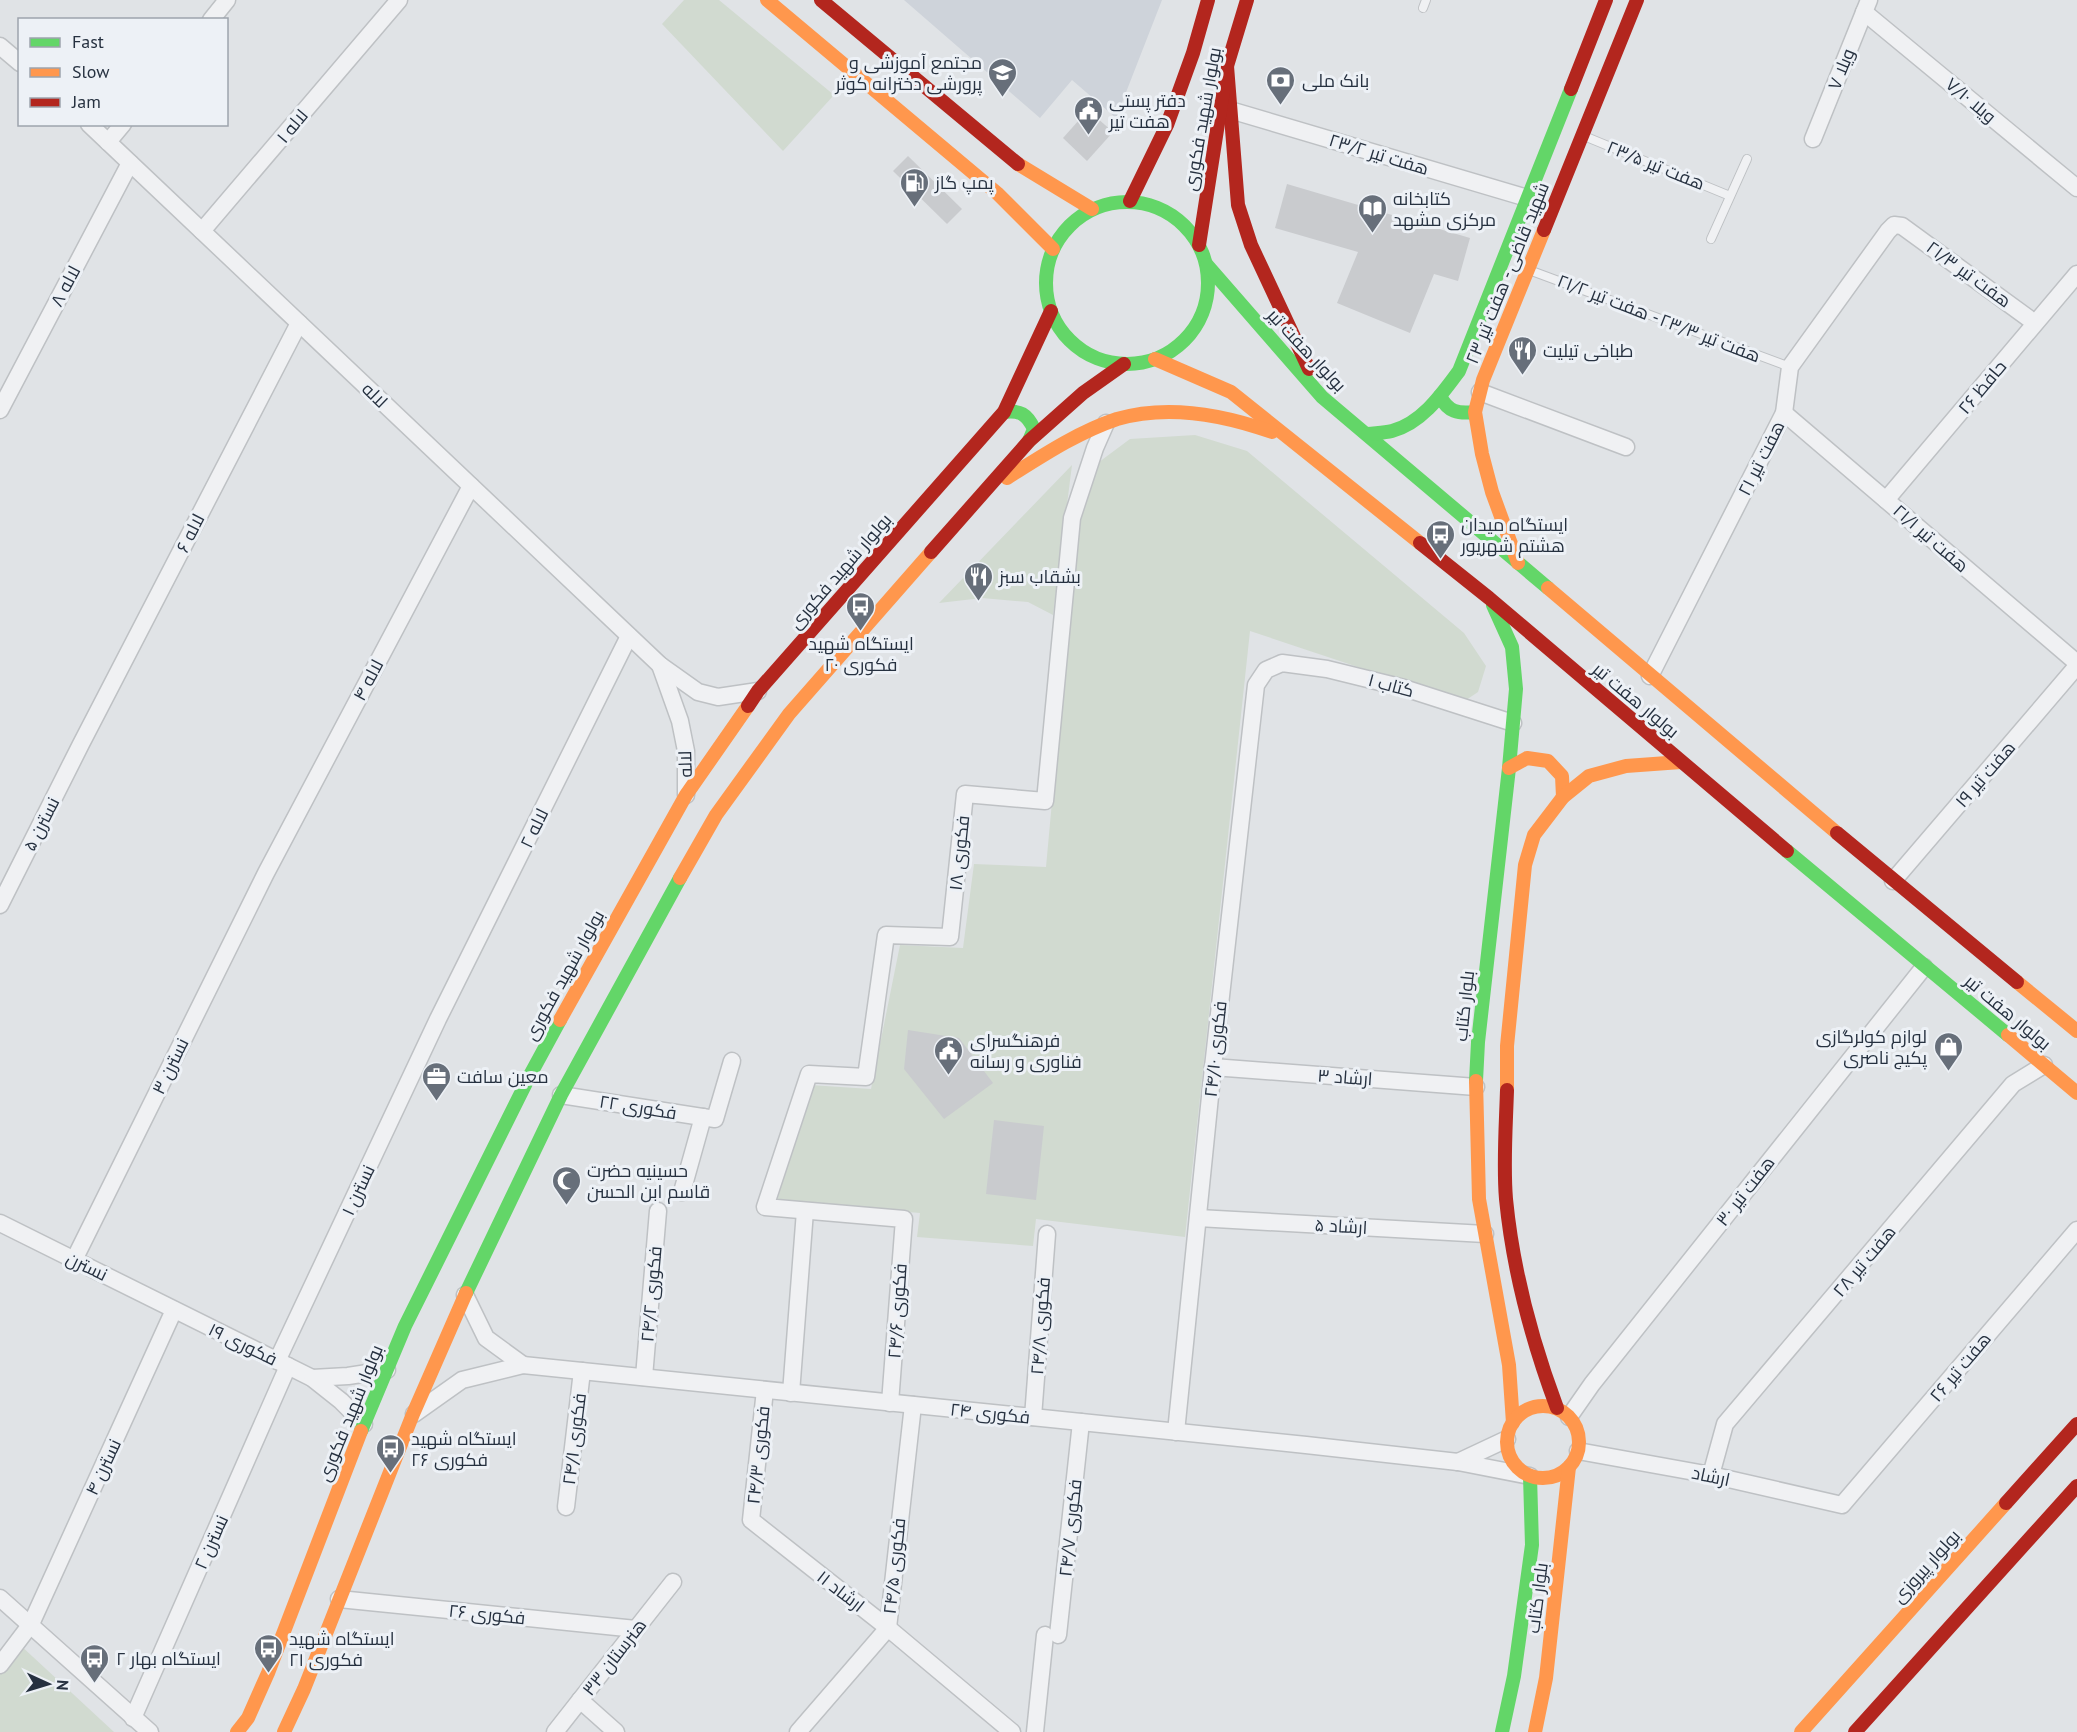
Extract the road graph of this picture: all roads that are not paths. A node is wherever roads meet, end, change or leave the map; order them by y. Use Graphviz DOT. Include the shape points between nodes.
graph roads {
  1 [pos="227,0"];
  2 [pos="399,0"];
  3 [pos="767,0"];
  4 [pos="821,0"];
  5 [pos="1208,0"];
  6 [pos="1247,0"];
  7 [pos="1606,0"];
  8 [pos="1637,0"];
  9 [pos="1867,6"];
  10 [pos="804,7"];
  11 [pos="213,18"];
  12 [pos="791,21"];
  13 [pos="0,46"];
  14 [pos="18,61"];
  15 [pos="1227,66"];
  16 [pos="1230,110"];
  17 [pos="91,126"];
  18 [pos="121,126"];
  19 [pos="1582,135"];
  20 [pos="1813,139"];
  21 [pos="108,142"];
  22 [pos="1747,159"];
  23 [pos="129,163"];
  24 [pos="2077,188"];
  25 [pos="1730,196"];
  26 [pos="1527,198"];
  27 [pos="1130,201"];
  28 [pos="1092,209"];
  29 [pos="1902,226"];
  30 [pos="202,231"];
  31 [pos="1712,238"];
  32 [pos="1199,245"];
  33 [pos="1053,249"];
  34 [pos="1207,265"];
  35 [pos="1527,269"];
  36 [pos="2077,274"];
  37 [pos="1051,311"];
  38 [pos="299,323"];
  39 [pos="2036,323"];
  40 [pos="1155,359"];
  41 [pos="1124,364"];
  42 [pos="1790,368"];
  43 [pos="1480,392"];
  44 [pos="1440,396"];
  45 [pos="1322,397"];
  46 [pos="0,410"];
  47 [pos="1004,412"];
  48 [pos="1475,412"];
  49 [pos="1784,413"];
  50 [pos="1106,423"];
  51 [pos="1368,434"];
  52 [pos="1287,436"];
  53 [pos="1029,441"];
  54 [pos="1626,447"];
  55 [pos="471,486"];
  56 [pos="982,494"];
  57 [pos="1886,500"];
  58 [pos="1519,565"];
  59 [pos="1489,598"];
  60 [pos="629,636"];
  61 [pos="2077,665"];
  62 [pos="660,666"];
  63 [pos="1266,670"];
  64 [pos="1650,676"];
  65 [pos="758,692"];
  66 [pos="1513,723"];
  67 [pos="81,744"];
  68 [pos="1682,762"];
  69 [pos="1509,768"];
  70 [pos="686,795"];
  71 [pos="1563,797"];
  72 [pos="266,873"];
  73 [pos="1893,881"];
  74 [pos="0,905"];
  75 [pos="1924,967"];
  76 [pos="438,1020"];
  77 [pos="2077,1030"];
  78 [pos="732,1061"];
  79 [pos="2044,1065"];
  80 [pos="1213,1067"];
  81 [pos="1476,1087"];
  82 [pos="2077,1093"];
  83 [pos="561,1095"];
  84 [pos="709,1118"];
  85 [pos="682,1192"];
  86 [pos="658,1211"];
  87 [pos="805,1211"];
  88 [pos="1198,1218"];
  89 [pos="0,1223"];
  90 [pos="2077,1230"];
  91 [pos="1047,1234"];
  92 [pos="1485,1234"];
  93 [pos="74,1260"];
  94 [pos="465,1295"];
  95 [pos="174,1310"];
  96 [pos="283,1363"];
  97 [pos="523,1365"];
  98 [pos="387,1370"];
  99 [pos="582,1371"];
  100 [pos="644,1377"];
  101 [pos="312,1378"];
  102 [pos="765,1390"];
  103 [pos="791,1393"];
  104 [pos="890,1403"];
  105 [pos="913,1404"];
  106 [pos="1563,1413"];
  107 [pos="413,1414"];
  108 [pos="1033,1418"];
  109 [pos="1081,1422"];
  110 [pos="1513,1423"];
  111 [pos="364,1424"];
  112 [pos="2077,1424"];
  113 [pos="1176,1432"];
  114 [pos="1507,1439"];
  115 [pos="1578,1451"];
  116 [pos="1458,1462"];
  117 [pos="1569,1467"];
  118 [pos="1711,1475"];
  119 [pos="1530,1476"];
  120 [pos="2077,1486"];
  121 [pos="1842,1505"];
  122 [pos="566,1507"];
  123 [pos="751,1520"];
  124 [pos="673,1582"];
  125 [pos="0,1598"];
  126 [pos="339,1599"];
  127 [pos="31,1624"];
  128 [pos="888,1628"];
  129 [pos="636,1629"];
  130 [pos="0,1665"];
  131 [pos="580,1700"];
  132 [pos="134,1718"];
  133 [pos="150,1732"];
  134 [pos="237,1732"];
  135 [pos="284,1732"];
  136 [pos="555,1732"];
  137 [pos="616,1732"];
  138 [pos="798,1732"];
  139 [pos="1012,1732"];
  140 [pos="1035,1732"];
  141 [pos="1502,1732"];
  142 [pos="1535,1732"];
  143 [pos="1801,1732"];
  144 [pos="1855,1732"];
  1 -- 11 [label="street"];
  2 -- 30 [label="street, لاله ۱"];
  3 -- 12 [label="main road"];
  4 -- 28 [label="main road" via="1019,165"];
  5 -- 27 [label="main road, بولوار شهید فکوری" via="1167,125"];
  6 -- 15 [label="main road, بولوار شهید فکوری"];
  7 -- 26 [label="main road, شهید قاضی - هفت تیر ۲۳"];
  8 -- 19 [label="main road, شهید قاضی - هفت تیر ۲۳"];
  9 -- 20 [label="street, ویلا ۷"];
  9 -- 24 [label="street, ویلا ۷/۱۰"];
  10 -- 12 [label="main road"];
  12 -- 33 [label="main road" via="997,193"];
  13 -- 14 [label="street"];
  15 -- 16 [label="main road"];
  15 -- 32 [label="main road, بولوار شهید فکوری"];
  16 -- 26 [label="street, هفت تیر ۲۳/۲"];
  16 -- 45 [label="main road" via="1238,205 1251,245"];
  17 -- 21 [label="street, لاله"];
  18 -- 21 [label="street"];
  19 -- 25 [label="lane, هفت تیر ۲۳/۵"];
  19 -- 35 [label="main road, شهید قاضی - هفت تیر ۲۳"];
  21 -- 23 [label="street, لاله"];
  22 -- 25 [label="lane"];
  23 -- 30 [label="street, لاله"];
  23 -- 46 [label="street, لاله ۸"];
  25 -- 31 [label="lane"];
  26 -- 44 [label="main road, شهید قاضی - هفت تیر ۲۳" via="1459,371"];
  27 -- 28 [label="main road"];
  27 -- 32 [label="main road" via="1171,214 1188,228"];
  28 -- 33 [label="main road" via="1062,233"];
  29 -- 39 [label="street, هفت تیر ۲۱/۳"];
  29 -- 42 [label="street, هفت تیر ۲۱" via="1894,225 1888,231"];
  30 -- 38 [label="street, لاله"];
  32 -- 34 [label="main road"];
  33 -- 37 [label="main road" via="1046,290"];
  34 -- 40 [label="main road" via="1204,310 1193,331 1176,348"];
  34 -- 45 [label="main road, بولوار هفت تیر"];
  35 -- 42 [label="lane, هفت تیر ۲۳/۳ - هفت تیر ۲۱/۲"];
  35 -- 43 [label="main road, شهید قاضی - هفت تیر ۲۳"];
  36 -- 39 [label="street, حافظ ۲۶"];
  37 -- 41 [label="main road" via="1062,332 1079,349 1100,360"];
  37 -- 47 [label="main road, بولوار شهید فکوری"];
  38 -- 55 [label="street, لاله"];
  38 -- 67 [label="street, لاله ۶"];
  39 -- 57 [label="street, حافظ ۲۶"];
  40 -- 41 [label="main road"];
  40 -- 52 [label="main road, بولوار هفت تیر" via="1231,392"];
  41 -- 53 [label="main road" via="1083,393"];
  42 -- 49 [label="street, هفت تیر ۲۱"];
  43 -- 48 [label="main road, شهید قاضی - هفت تیر ۲۳"];
  43 -- 54 [label="street"];
  44 -- 48 [label="main road" via="1445,407 1453,412"];
  44 -- 51 [label="main road, شهید قاضی - هفت تیر ۲۳" via="1411,422"];
  45 -- 51 [label="main road, بولوار هفت تیر"];
  47 -- 53 [label="main road" via="1017,410 1029,416 1034,429"];
  47 -- 65 [label="main road, بولوار شهید فکوری"];
  48 -- 58 [label="main road, شهید قاضی - هفت تیر ۲۳" via="1492,492"];
  49 -- 57 [label="street, هفت تیر ۲۱/۱"];
  49 -- 64 [label="street, هفت تیر ۲۱"];
  50 -- 52 [label="main road" via="1145,414 1186,412 1230,418"];
  50 -- 56 [label="main road" via="1050,451"];
  50 -- 87 [label="street, فکوری ١٨" via="1072,518 1045,801 965,794 950,937 886,935 866,1077 809,1074 765,1207"];
  51 -- 58 [label="main road, بولوار هفت تیر"];
  52 -- 59 [label="main road, بولوار هفت تیر"];
  53 -- 56 [label="main road"];
  55 -- 60 [label="street, لاله"];
  55 -- 72 [label="street, لاله ۴"];
  56 -- 83 [label="main road" via="789,714 729,796"];
  57 -- 61 [label="street, هفت تیر ۲۱/۱"];
  58 -- 64 [label="main road, بولوار هفت تیر"];
  59 -- 66 [label="main road, بلوار کتاب" via="1512,647 1516,689"];
  59 -- 68 [label="main road, بولوار هفت تیر"];
  60 -- 62 [label="street, لاله"];
  60 -- 76 [label="street, لاله ۲"];
  61 -- 73 [label="street, هفت تیر ۱۹"];
  62 -- 65 [label="street, لاله" via="698,692 718,697"];
  62 -- 70 [label="street, لاله" via="682,731"];
  63 -- 66 [label="street, کتاب ۱" via="1282,663 1327,669 1404,688"];
  63 -- 80 [label="street, فکوری ۲۴/۱۰" via="1256,685"];
  64 -- 73 [label="main road, بولوار هفت تیر"];
  65 -- 70 [label="main road, بولوار شهید فکوری"];
  66 -- 69 [label="main road, بلوار کتاب"];
  67 -- 74 [label="street, نسترن ۵"];
  68 -- 71 [label="main road" via="1626,766 1589,776"];
  68 -- 75 [label="main road, بولوار هفت تیر"];
  69 -- 71 [label="main road" via="1527,758 1548,761 1562,776"];
  69 -- 81 [label="main road, بلوار کتاب"];
  70 -- 98 [label="main road, بولوار شهید فکوری" via="529,1077"];
  71 -- 106 [label="main road" via="1534,835 1526,865 1507,1046 1506,1198 1518,1275 1539,1359"];
  72 -- 93 [label="street, نسترن ۳"];
  73 -- 77 [label="main road, بولوار هفت تیر"];
  75 -- 79 [label="main road, بولوار هفت تیر"];
  75 -- 106 [label="street, هفت تیر ۳۰" via="1592,1384"];
  76 -- 96 [label="street, نسترن ۱"];
  78 -- 84 [label="street"];
  79 -- 82 [label="main road, بولوار هفت تیر"];
  79 -- 118 [label="street, هفت تیر ۲۸" via="2013,1084 1725,1424"];
  80 -- 81 [label="street, ارشاد ۳"];
  80 -- 88 [label="street, فکوری ۲۴/۱۰"];
  81 -- 92 [label="main road, بلوار کتاب" via="1479,1199"];
  83 -- 84 [label="street, فکوری ۲۲"];
  83 -- 94 [label="main road"];
  84 -- 85 [label="street"];
  86 -- 100 [label="street, فکوری ۲۴/۲"];
  87 -- 103 [label="street"];
  87 -- 104 [label="street, فکوری ۲۴/۶" via="904,1219"];
  88 -- 92 [label="street, ارشاد ۵"];
  88 -- 113 [label="street, فکوری ۲۴/۱۰"];
  89 -- 93 [label="street, نسترن"];
  90 -- 121 [label="street, هفت تیر ۲۶"];
  91 -- 108 [label="street, فکوری ۲۴/۸"];
  92 -- 110 [label="main road, بلوار کتاب" via="1509,1365"];
  93 -- 95 [label="street, نسترن"];
  94 -- 97 [label="street" via="486,1338"];
  94 -- 107 [label="main road"];
  95 -- 96 [label="street, فکوری ۱۹"];
  95 -- 127 [label="street, نسترن ۴"];
  96 -- 101 [label="street, فکوری ۱۹"];
  96 -- 132 [label="street, نسترن ۲"];
  97 -- 99 [label="street, فکوری ۲۴"];
  97 -- 107 [label="street" via="462,1380"];
  98 -- 101 [label="street"];
  98 -- 111 [label="main road, بولوار شهید فکوری"];
  99 -- 100 [label="street, فکوری ۲۴"];
  99 -- 122 [label="street, فکوری ۲۴/۱"];
  100 -- 102 [label="street, فکوری ۲۴"];
  101 -- 111 [label="street, فکوری ۱۹"];
  102 -- 103 [label="street, فکوری ۲۴"];
  102 -- 123 [label="street, فکوری ۲۴/۳"];
  103 -- 104 [label="street, فکوری ۲۴"];
  104 -- 105 [label="street, فکوری ۲۴"];
  105 -- 108 [label="street, فکوری ۲۴"];
  105 -- 128 [label="street, فکوری ۲۴/۵"];
  106 -- 110 [label="main road" via="1540,1406 1525,1411"];
  106 -- 115 [label="main road" via="1576,1427"];
  107 -- 126 [label="main road"];
  108 -- 109 [label="street, فکوری ۲۴"];
  109 -- 113 [label="street, فکوری ۲۴"];
  109 -- 140 [label="street, فکوری ۲۴/۷"];
  110 -- 114 [label="main road"];
  111 -- 134 [label="main road, بولوار شهید فکوری" via="268,1673 248,1718"];
  112 -- 143 [label="main road, بولوار پیروزی"];
  113 -- 116 [label="street, فکوری ۲۴"];
  114 -- 116 [label="street"];
  114 -- 119 [label="main road" via="1510,1456"];
  115 -- 117 [label="main road"];
  115 -- 118 [label="street, ارشاد"];
  116 -- 119 [label="street, فکوری ۲۴"];
  117 -- 119 [label="main road" via="1544,1479"];
  117 -- 142 [label="main road, بلوار کتاب" via="1546,1678"];
  118 -- 121 [label="street, ارشاد"];
  119 -- 141 [label="main road, بلوار کتاب" via="1532,1545"];
  120 -- 144 [label="main road"];
  123 -- 128 [label="street, ارشاد ۱۱"];
  124 -- 129 [label="street, هنرستان ۳۳"];
  125 -- 127 [label="street"];
  126 -- 129 [label="street, فکوری ۲۶"];
  126 -- 135 [label="main road"];
  127 -- 130 [label="street, نسترن ۴"];
  127 -- 132 [label="street"];
  128 -- 138 [label="street, فکوری ۲۴/۵"];
  128 -- 139 [label="street, ارشاد ۱۱"];
  129 -- 131 [label="street, هنرستان ۳۳"];
  131 -- 136 [label="street, هنرستان ۳۳"];
  131 -- 137 [label="street"];
  132 -- 133 [label="street"];
}
